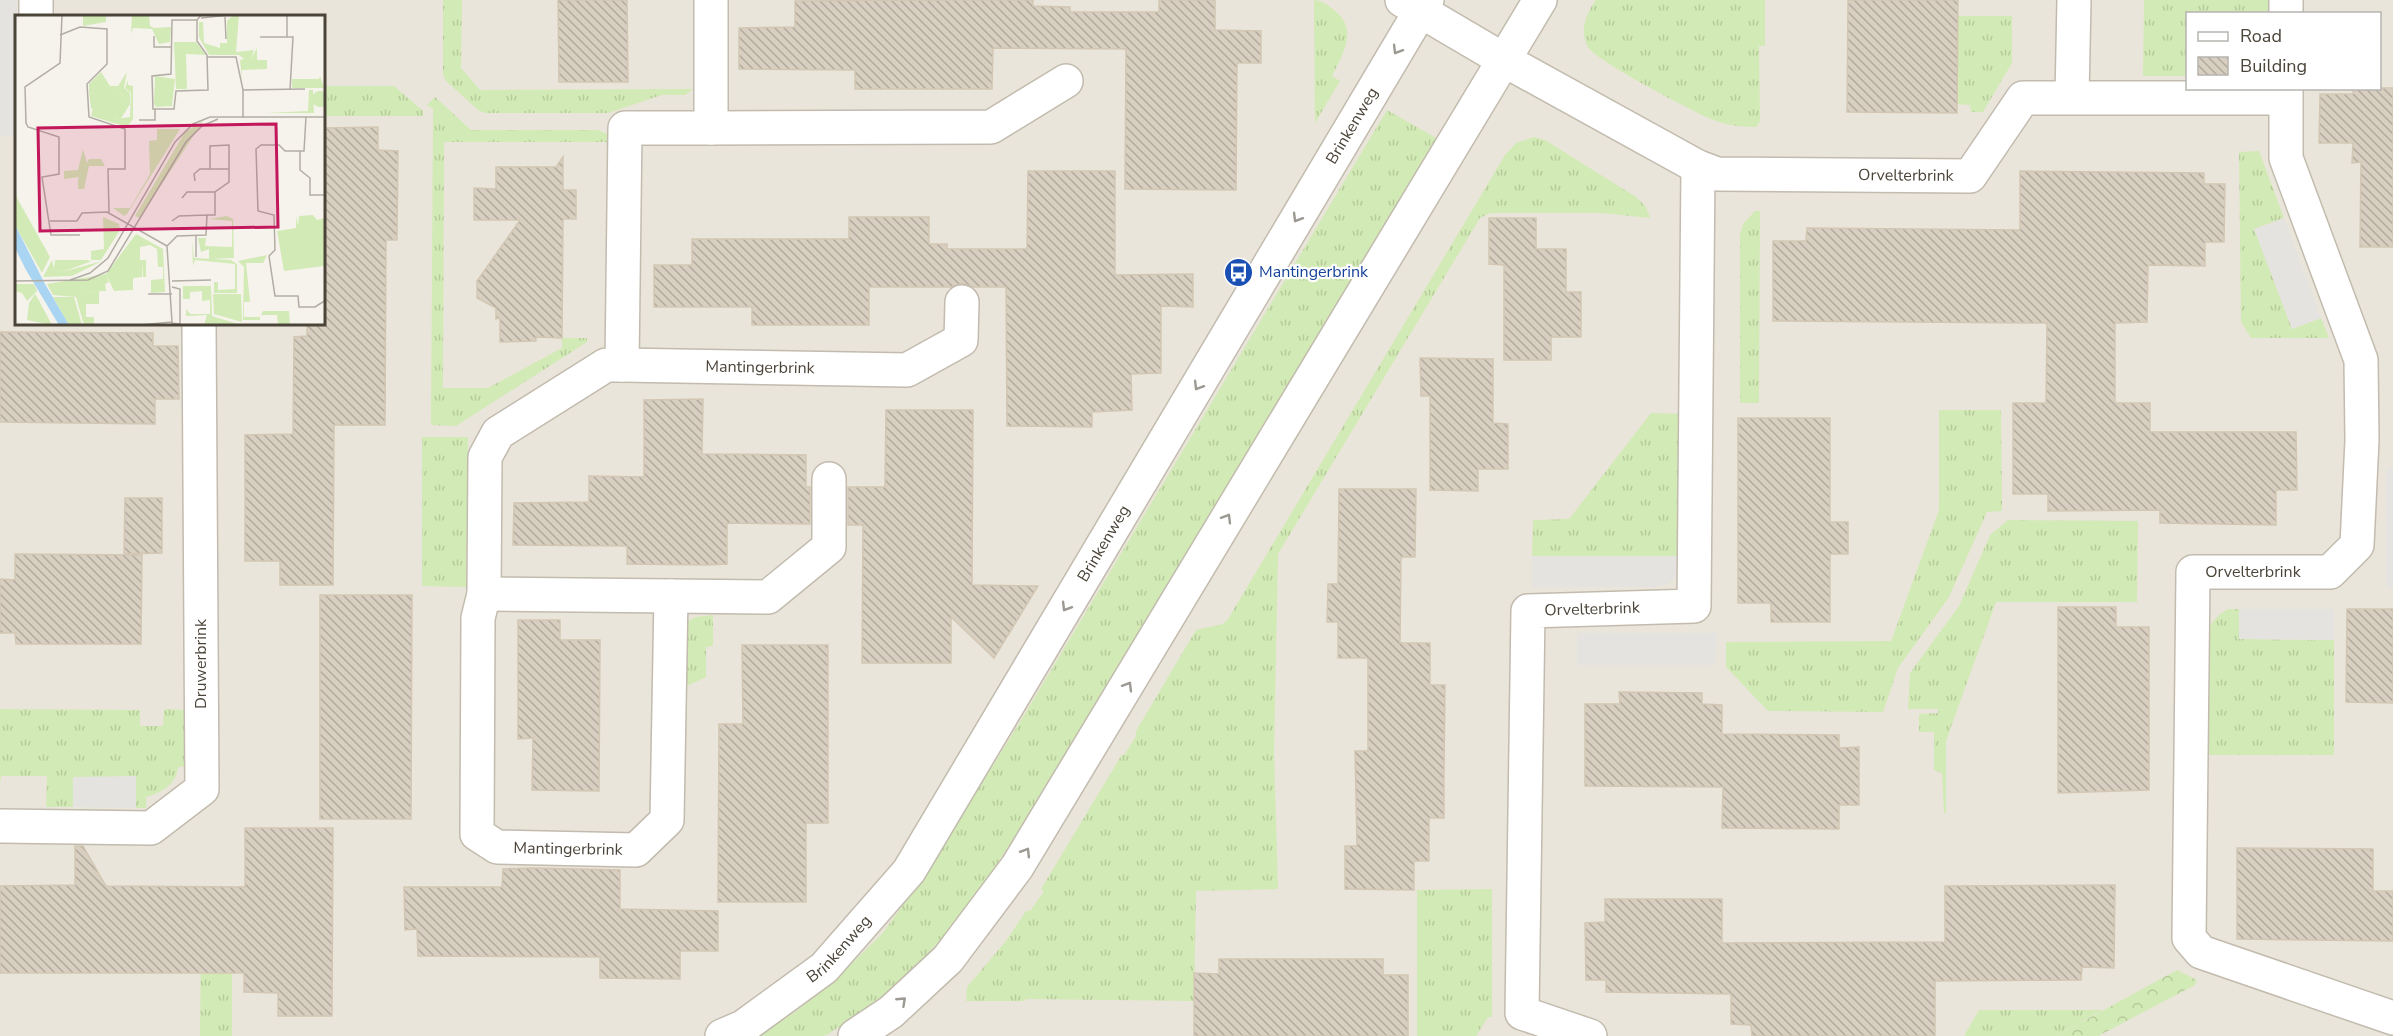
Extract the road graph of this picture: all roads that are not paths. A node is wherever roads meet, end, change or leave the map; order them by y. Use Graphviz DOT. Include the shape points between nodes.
graph roads {
  1 [pos="711,0"];
  2 [pos="1540,0"];
  3 [pos="2074,0"];
  4 [pos="1416,4"];
  5 [pos="1504,60"];
  6 [pos="1066,81"];
  7 [pos="2285,93"];
  8 [pos="2072,97"];
  9 [pos="711,128"];
  10 [pos="1698,167"];
  11 [pos="962,302"];
  12 [pos="199,326"];
  13 [pos="622,365"];
  14 [pos="829,478"];
  15 [pos="484,594"];
  16 [pos="671,596"];
  17 [pos="0,826"];
  18 [pos="2393,1018"];
  19 [pos="722,1036"];
  20 [pos="855,1036"];
  21 [pos="1590,1036"];
  1 -- 9 [label="street"];
  2 -- 5 [label="street"];
  3 -- 8 [label="street"];
  4 -- 5 [label="street, Orvelterbrink"];
  4 -- 19 [label="street, Brinkenweg, one-way" via="909,871 824,968 742,1027"];
  5 -- 10 [label="street, Orvelterbrink"];
  20 -- 5 [label="street, one-way" via="891,1012 948,959 1017,867"];
  6 -- 9 [label="street" via="991,127"];
  7 -- 8 [label="street, Orvelterbrink"];
  7 -- 18 [label="street, Orvelterbrink" via="2286,158 2361,360 2357,545 2330,572 2193,572 2189,938 2201,952"];
  8 -- 10 [label="street, Orvelterbrink" via="2022,98 1970,176 1717,174"];
  9 -- 13 [label="street" via="625,128"];
  10 -- 21 [label="street, Orvelterbrink" via="1694,606 1528,611 1522,1013"];
  11 -- 13 [label="street, Mantingerbrink" via="961,340 907,370"];
  12 -- 17 [label="street, Druwerbrink" via="202,789 151,828"];
  13 -- 15 [label="street, Mantingerbrink" via="606,365 498,433 485,457"];
  14 -- 16 [label="street" via="829,547 768,597"];
  15 -- 16 [label="street"];
  15 -- 16 [label="street, Mantingerbrink" via="478,618 477,834 497,847 636,850 667,820"];
}
